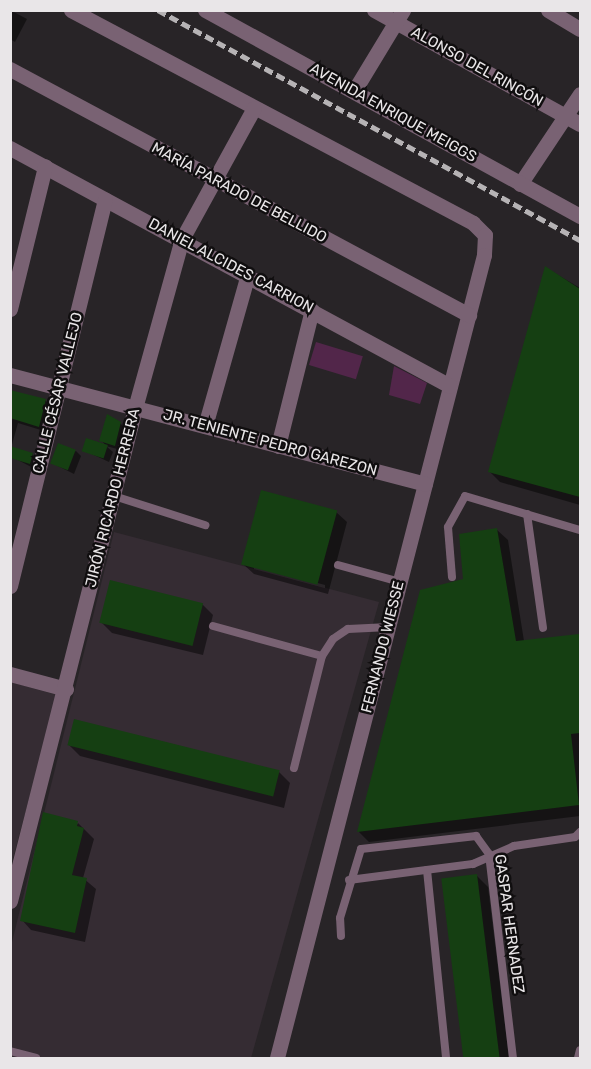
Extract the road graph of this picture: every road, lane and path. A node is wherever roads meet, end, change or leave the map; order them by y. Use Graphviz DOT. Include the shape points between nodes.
graph roads {
  1 [pos="71,10"];
  2 [pos="205,10"];
  3 [pos="374,10"];
  4 [pos="548,10"];
  5 [pos="399,16"];
  6 [pos="580,29"];
  7 [pos="10,69"];
  8 [pos="354,91"];
  9 [pos="580,94"];
  10 [pos="254,108"];
  11 [pos="567,117"];
  12 [pos="580,124"];
  13 [pos="10,148"];
  14 [pos="45,166"];
  15 [pos="215,180"];
  16 [pos="520,184"];
  17 [pos="105,199"];
  18 [pos="580,216"];
  19 [pos="182,239"];
  20 [pos="248,274"];
  21 [pos="10,309"];
  22 [pos="312,310"];
  23 [pos="468,315"];
  24 [pos="10,375"];
  25 [pos="450,386"];
  26 [pos="60,388"];
  27 [pos="135,408"];
  28 [pos="206,426"];
  29 [pos="279,446"];
  30 [pos="425,484"];
  31 [pos="114,496"];
  32 [pos="527,514"];
  33 [pos="205,525"];
  34 [pos="580,530"];
  35 [pos="338,565"];
  36 [pos="452,577"];
  37 [pos="400,582"];
  38 [pos="10,586"];
  39 [pos="213,626"];
  40 [pos="389,627"];
  41 [pos="543,628"];
  42 [pos="322,656"];
  43 [pos="10,674"];
  44 [pos="66,689"];
  45 [pos="294,768"];
  46 [pos="580,832"];
  47 [pos="489,854"];
  48 [pos="427,870"];
  49 [pos="349,880"];
  50 [pos="10,902"];
  51 [pos="341,936"];
  52 [pos="580,1050"];
  53 [pos="10,1051"];
  54 [pos="36,1059"];
  55 [pos="276,1059"];
  56 [pos="446,1059"];
  57 [pos="513,1059"];
  58 [pos="578,1059"];
  1 -- 10 [label="street"];
  2 -- 8 [label="street, AVENIDA ENRIQUE MEIGGS"];
  3 -- 5 [label="street, ALONSO DEL RINCÓN"];
  4 -- 6 [label="street"];
  5 -- 8 [label="street"];
  5 -- 11 [label="street, ALONSO DEL RINCÓN"];
  7 -- 15 [label="street, MARÍA PARADO DE BELLIDO"];
  8 -- 16 [label="street, AVENIDA ENRIQUE MEIGGS"];
  9 -- 11 [label="street"];
  10 -- 15 [label="street, JIRÓN RICARDO HERRERA"];
  10 -- 23 [label="street, FERNANDO WIESSE" via="472,224 485,235 484,255"];
  11 -- 12 [label="street, ALONSO DEL RINCÓN"];
  11 -- 16 [label="street"];
  13 -- 14 [label="street, DANIEL ALCIDES CARRION"];
  14 -- 17 [label="street, DANIEL ALCIDES CARRION"];
  14 -- 21 [label="street"];
  15 -- 19 [label="street, JIRÓN RICARDO HERRERA"];
  15 -- 23 [label="street, MARÍA PARADO DE BELLIDO"];
  16 -- 18 [label="street, AVENIDA ENRIQUE MEIGGS"];
  17 -- 19 [label="street, DANIEL ALCIDES CARRION"];
  17 -- 26 [label="street, CALLE CÉSAR VALLEJO"];
  19 -- 20 [label="street, DANIEL ALCIDES CARRION"];
  19 -- 27 [label="street, JIRÓN RICARDO HERRERA"];
  20 -- 22 [label="street, DANIEL ALCIDES CARRION"];
  20 -- 28 [label="street"];
  22 -- 25 [label="street, DANIEL ALCIDES CARRION"];
  22 -- 29 [label="street"];
  23 -- 25 [label="street, FERNANDO WIESSE"];
  24 -- 26 [label="street, JR. TENIENTE PEDRO GAREZON"];
  25 -- 30 [label="street, FERNANDO WIESSE"];
  26 -- 27 [label="street, JR. TENIENTE PEDRO GAREZON"];
  26 -- 38 [label="street, CALLE CÉSAR VALLEJO"];
  27 -- 28 [label="street, JR. TENIENTE PEDRO GAREZON"];
  27 -- 31 [label="street, JIRÓN RICARDO HERRERA"];
  28 -- 29 [label="street, JR. TENIENTE PEDRO GAREZON"];
  29 -- 30 [label="street, JR. TENIENTE PEDRO GAREZON"];
  30 -- 37 [label="street, FERNANDO WIESSE"];
  31 -- 33 [label="lane"];
  31 -- 44 [label="street, JIRÓN RICARDO HERRERA"];
  32 -- 34 [label="lane"];
  32 -- 36 [label="lane" via="462,498 448,527"];
  32 -- 41 [label="lane"];
  35 -- 37 [label="lane"];
  37 -- 40 [label="street, FERNANDO WIESSE"];
  39 -- 42 [label="lane"];
  40 -- 42 [label="lane" via="348,629 333,639"];
  40 -- 55 [label="street, FERNANDO WIESSE"];
  42 -- 45 [label="lane"];
  43 -- 44 [label="street"];
  44 -- 50 [label="street, JIRÓN RICARDO HERRERA"];
  46 -- 47 [label="lane" via="575,837"];
  47 -- 48 [label="lane" via="473,864"];
  47 -- 49 [label="lane, GASPAR HERNADEZ" via="474,835 364,848"];
  47 -- 57 [label="lane, GASPAR HERNADEZ"];
  48 -- 49 [label="lane"];
  48 -- 56 [label="lane"];
  49 -- 51 [label="lane" via="340,918"];
  52 -- 58 [label="lane"];
  53 -- 54 [label="lane"];
}
